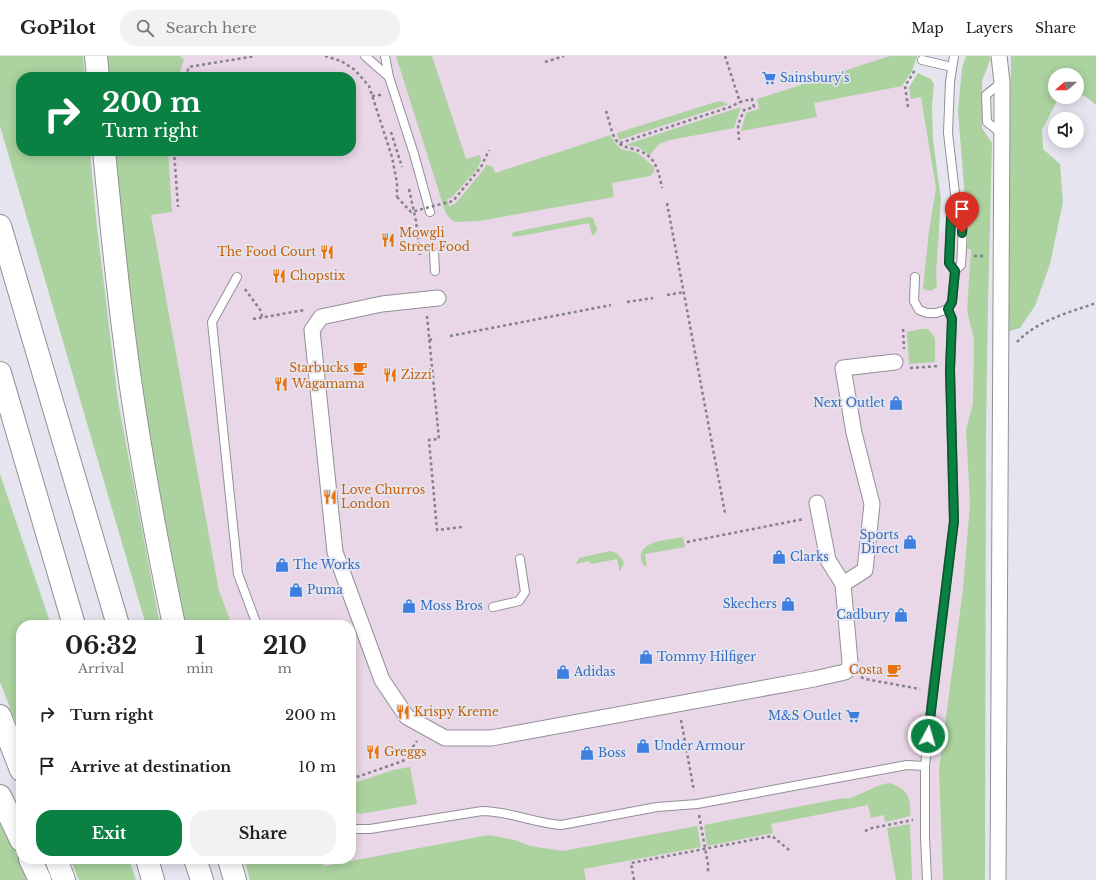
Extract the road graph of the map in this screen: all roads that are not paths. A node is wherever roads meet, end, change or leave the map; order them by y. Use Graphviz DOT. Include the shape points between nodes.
graph roads {
  1 [pos="96,56"];
  2 [pos="365,56"];
  3 [pos="385,56"];
  4 [pos="954,56"];
  5 [pos="999,56"];
  6 [pos="922,60"];
  7 [pos="952,67"];
  8 [pos="98,72"];
  9 [pos="389,78"];
  10 [pos="105,156"];
  11 [pos="956,202"];
  12 [pos="430,212"];
  13 [pos="0,226"];
  14 [pos="434,253"];
  15 [pos="435,271"];
  16 [pos="955,271"];
  17 [pos="237,277"];
  18 [pos="915,277"];
  19 [pos="438,298"];
  20 [pos="948,309"];
  21 [pos="895,362"];
  22 [pos="0,373"];
  23 [pos="817,503"];
  24 [pos="520,559"];
  25 [pos="843,584"];
  26 [pos="493,607"];
  27 [pos="73,620"];
  28 [pos="117,620"];
  29 [pos="173,620"];
  30 [pos="255,620"];
  31 [pos="0,716"];
  32 [pos="16,757"];
  33 [pos="925,766"];
  34 [pos="0,796"];
  35 [pos="356,829"];
  36 [pos="16,830"];
  37 [pos="32,864"];
  38 [pos="58,864"];
  39 [pos="148,864"];
  40 [pos="197,864"];
  41 [pos="230,864"];
  42 [pos="40,880"];
  43 [pos="64,880"];
  44 [pos="153,880"];
  45 [pos="202,880"];
  46 [pos="235,880"];
  47 [pos="927,880"];
  48 [pos="998,880"];
  1 -- 8 [label="highway"];
  2 -- 9 [label="lane"];
  3 -- 9 [label="lane"];
  4 -- 7 [label="lane"];
  5 -- 48 [label="street" via="1002,82"];
  6 -- 7 [label="lane"];
  7 -- 11 [label="lane" via="948,133"];
  9 -- 12 [label="lane"];
  10 -- 29 [label="highway" via="124,336 140,444"];
  11 -- 16 [label="lane" via="951,218 949,263"];
  11 -- 16 [label="lane" via="963,218 961,265"];
  13 -- 28 [label="highway"];
  14 -- 15 [label="lane"];
  16 -- 20 [label="lane" via="952,302"];
  17 -- 30 [label="lane" via="212,322 238,574"];
  18 -- 20 [label="lane" via="914,301 919,310 936,313"];
  19 -- 25 [label="street" via="382,304 321,317 312,330 335,552 382,680 407,717 445,738 491,738 845,672 849,669 850,662"];
  20 -- 33 [label="lane" via="952,319 950,370 954,521"];
  21 -- 25 [label="street" via="842,368 854,433 872,504 864,570"];
  22 -- 27 [label="highway"];
  23 -- 25 [label="street" via="828,560"];
  24 -- 26 [label="lane" via="525,592 520,601"];
  31 -- 32 [label="highway"];
  33 -- 35 [label="lane" via="907,765 697,804 656,807 561,825 500,812 482,811"];
  33 -- 47 [label="lane"];
  34 -- 36 [label="highway"];
  37 -- 42 [label="highway"];
  38 -- 43 [label="highway"];
  39 -- 44 [label="highway"];
  40 -- 45 [label="highway"];
  41 -- 46 [label="highway"];
}
